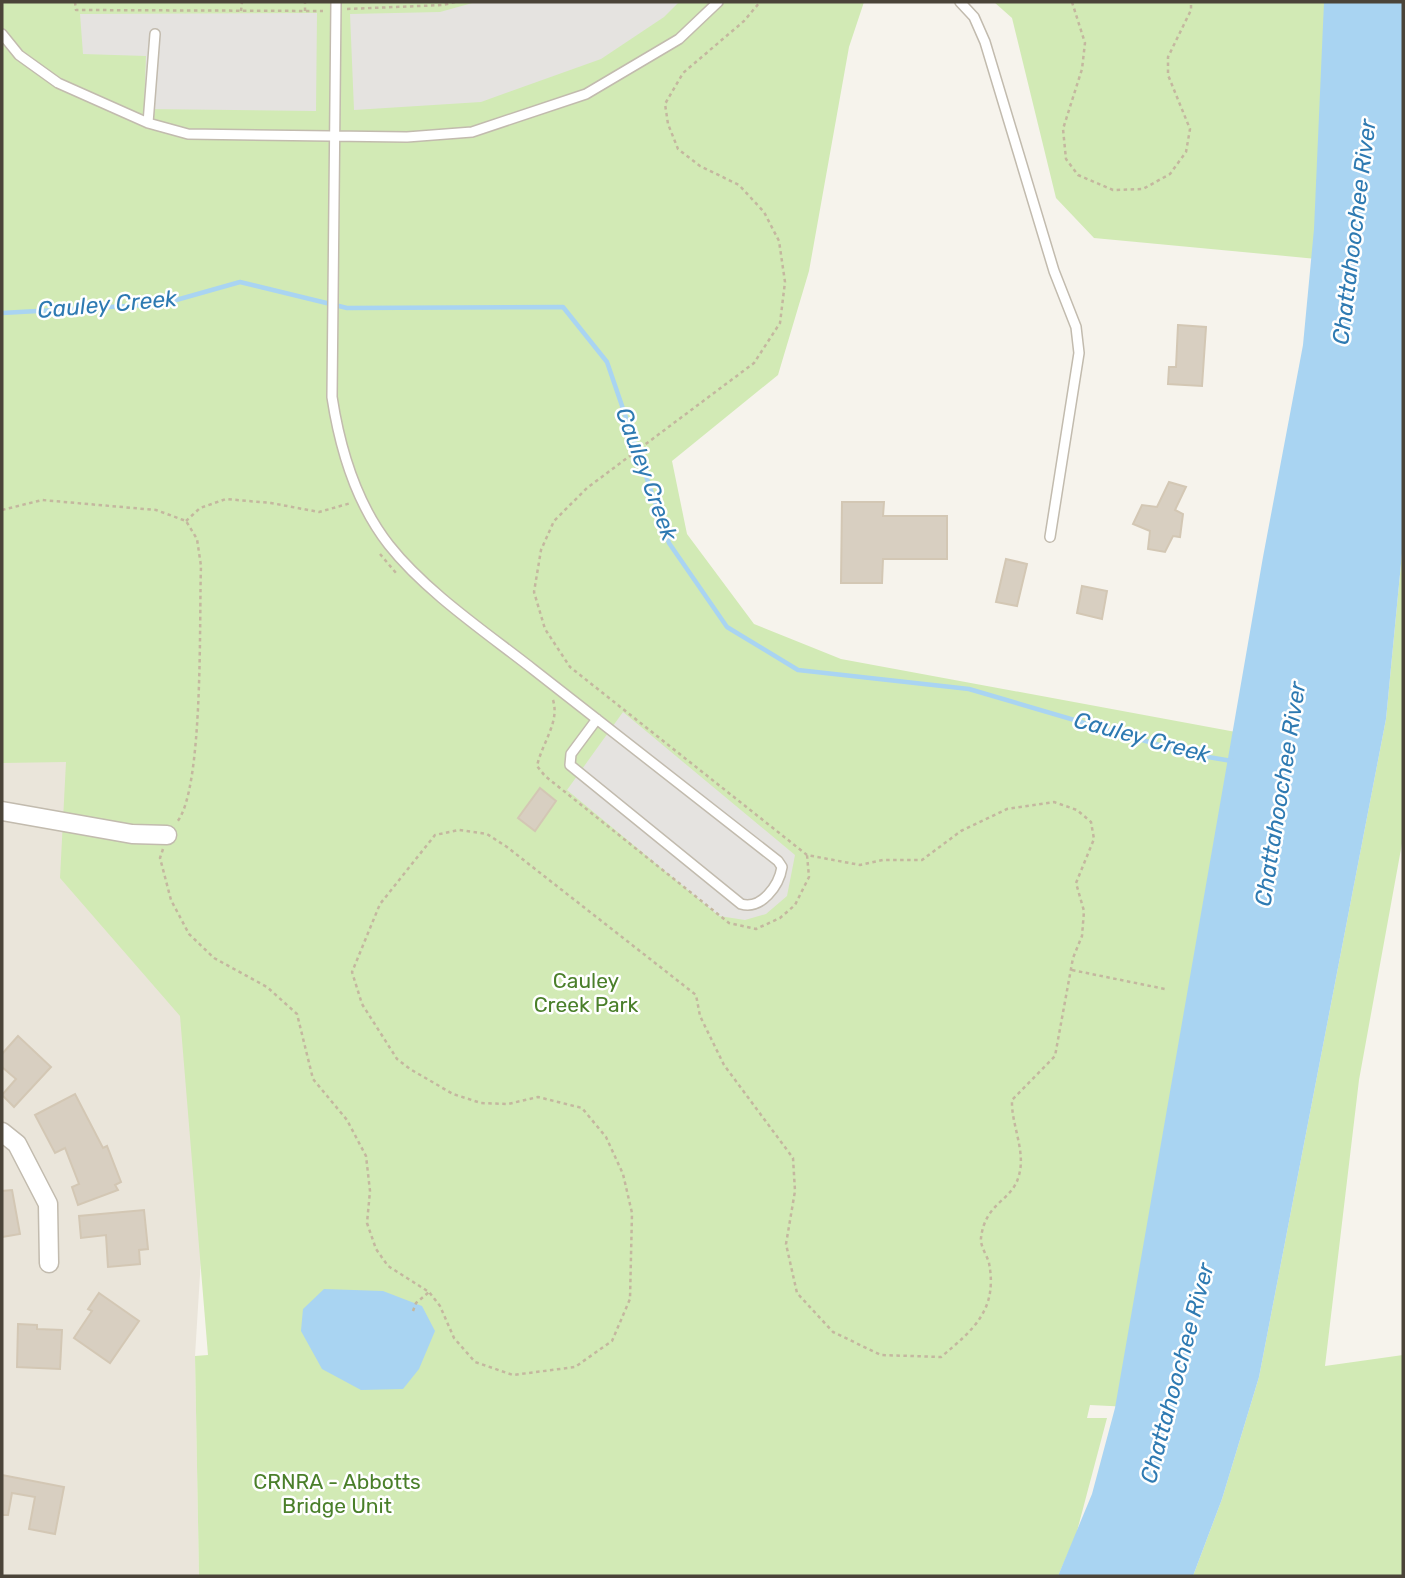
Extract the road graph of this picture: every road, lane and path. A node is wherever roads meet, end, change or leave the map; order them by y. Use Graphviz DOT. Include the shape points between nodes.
graph roads {
  1 [pos="75,2"];
  2 [pos="242,2"];
  3 [pos="305,2"];
  4 [pos="364,2"];
  5 [pos="455,2"];
  6 [pos="718,2"];
  7 [pos="760,2"];
  8 [pos="960,2"];
  9 [pos="1072,2"];
  10 [pos="1191,2"];
  11 [pos="334,4"];
  12 [pos="364,8"];
  13 [pos="241,11"];
  14 [pos="304,11"];
  15 [pos="324,22"];
  16 [pos="2,34"];
  17 [pos="155,34"];
  18 [pos="148,123"];
  19 [pos="333,136"];
  20 [pos="2,510"];
  21 [pos="356,513"];
  22 [pos="186,521"];
  23 [pos="1050,537"];
  24 [pos="374,544"];
  25 [pos="396,573"];
  26 [pos="552,698"];
  27 [pos="597,719"];
  28 [pos="2,811"];
  29 [pos="167,835"];
  30 [pos="807,855"];
  31 [pos="1072,970"];
  32 [pos="1166,989"];
  33 [pos="2,1132"];
  34 [pos="49,1262"];
  35 [pos="429,1292"];
  36 [pos="413,1311"];
  1 -- 13 [label="path" via="76,10"];
  2 -- 13 [label="path"];
  3 -- 14 [label="path"];
  4 -- 12 [label="path"];
  5 -- 12 [label="path"];
  6 -- 19 [label="lane" via="679,38 586,94 541,112 472,132"];
  7 -- 30 [label="path" via="683,73 665,104 678,149 739,185 764,212 779,241 785,282 780,323 754,362 587,488 554,521 541,550 534,593 545,629 570,667"];
  8 -- 23 [label="lane" via="985,42 1076,327 1079,353"];
  9 -- 10 [label="path" via="1085,43 1082,69 1063,129 1066,159 1078,174 1113,190 1143,190 1170,174 1186,152 1190,129 1168,75 1168,57"];
  11 -- 12 [label="path"];
  11 -- 19 [label="lane"];
  13 -- 14 [label="path"];
  14 -- 15 [label="path" via="325,12"];
  16 -- 18 [label="lane" via="19,55 58,83"];
  17 -- 18 [label="lane"];
  18 -- 19 [label="lane" via="188,134"];
  19 -- 27 [label="lane" via="332,397 348,466 388,544 414,571"];
  20 -- 22 [label="path" via="42,500 156,510"];
  21 -- 22 [label="path" via="351,503 319,512 226,499 200,508"];
  22 -- 29 [label="path" via="197,539 201,566 195,757 186,811"];
  24 -- 25 [label="path"];
  26 -- 30 [label="path" via="556,711 537,765 545,776 729,923 756,929 795,905 808,877"];
  27 -- 27 [label="lane" via="778,861 780,876 760,904 741,904 570,765 571,754"];
  28 -- 29 [label="street" via="132,834"];
  29 -- 35 [label="path" via="160,858 172,900 189,934 214,958 267,987 297,1014 313,1079 347,1120 366,1156 370,1191 366,1223 376,1250 388,1266"];
  30 -- 31 [label="path" via="860,865 922,860 961,831 1007,809 1054,802 1077,810 1091,822 1094,839 1076,883 1084,911"];
  31 -- 32 [label="path"];
  31 -- 35 [label="path" via="1055,1056 1012,1100 1020,1175 1006,1197 988,1212 980,1240 989,1263 990,1299 975,1328 941,1357 881,1355 833,1332 797,1293 786,1244 795,1191 793,1158 724,1065 700,1016 696,995 487,834 459,830 435,835 380,904 352,972 362,1004 397,1059 453,1094 481,1103 508,1104 538,1097 582,1108 606,1137 623,1174 632,1213 633,1256 631,1299 612,1341 575,1367 513,1375 475,1362 454,1338"];
  33 -- 34 [label="street" via="17,1144 48,1204"];
  35 -- 36 [label="path"];
}
